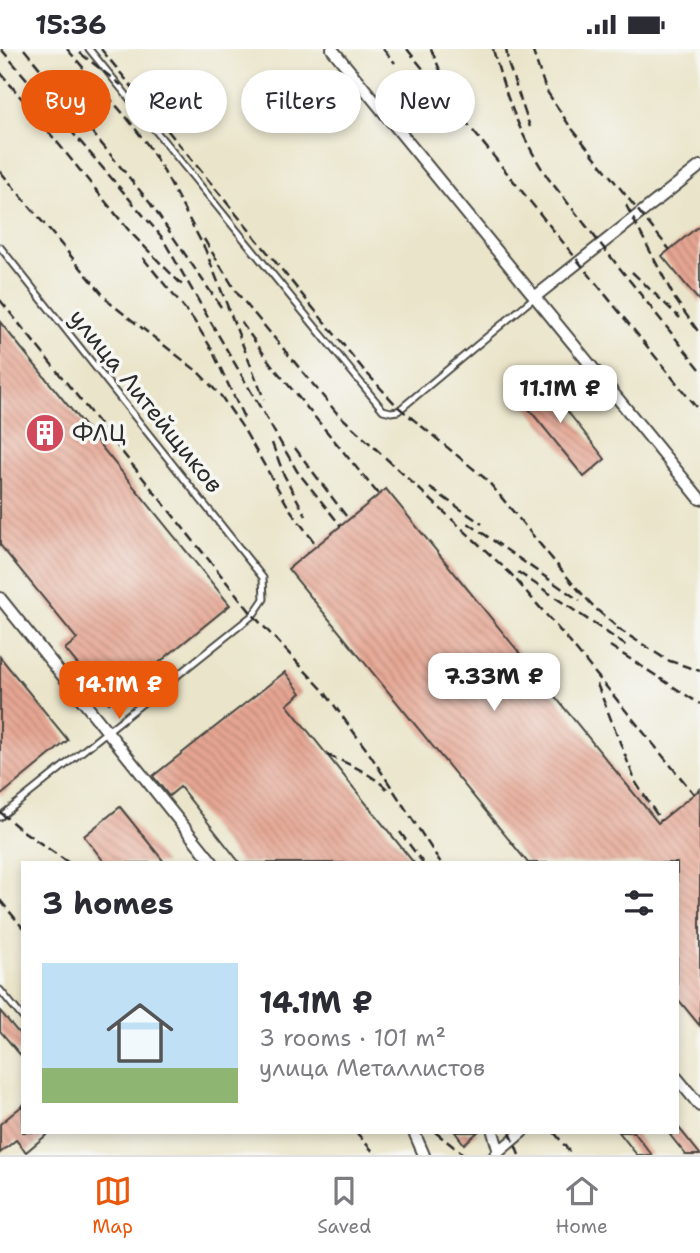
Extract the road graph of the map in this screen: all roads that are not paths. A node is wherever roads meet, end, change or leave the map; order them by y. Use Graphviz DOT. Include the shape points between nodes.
graph roads {
  1 [pos="89,49"];
  2 [pos="332,49"];
  3 [pos="700,166"];
  4 [pos="0,247"];
  5 [pos="536,296"];
  6 [pos="700,499"];
  7 [pos="0,598"];
  8 [pos="106,730"];
  9 [pos="0,817"];
  10 [pos="211,861"];
  11 [pos="0,990"];
  12 [pos="21,1016"];
  13 [pos="679,1080"];
  14 [pos="700,1106"];
  15 [pos="415,1134"];
  16 [pos="493,1134"];
  17 [pos="520,1134"];
  18 [pos="497,1153"];
  19 [pos="424,1155"];
  1 -- 5 [label="lane" via="383,410 398,411"];
  2 -- 5 [label="street"];
  3 -- 5 [label="street"];
  4 -- 8 [label="lane, улица Литейщиков" via="263,578 264,599 253,615"];
  5 -- 6 [label="street"];
  7 -- 8 [label="street"];
  8 -- 9 [label="lane"];
  8 -- 10 [label="street"];
  11 -- 12 [label="lane"];
  13 -- 14 [label="street"];
  15 -- 19 [label="street"];
  16 -- 18 [label="street"];
  17 -- 18 [label="street"];
}
